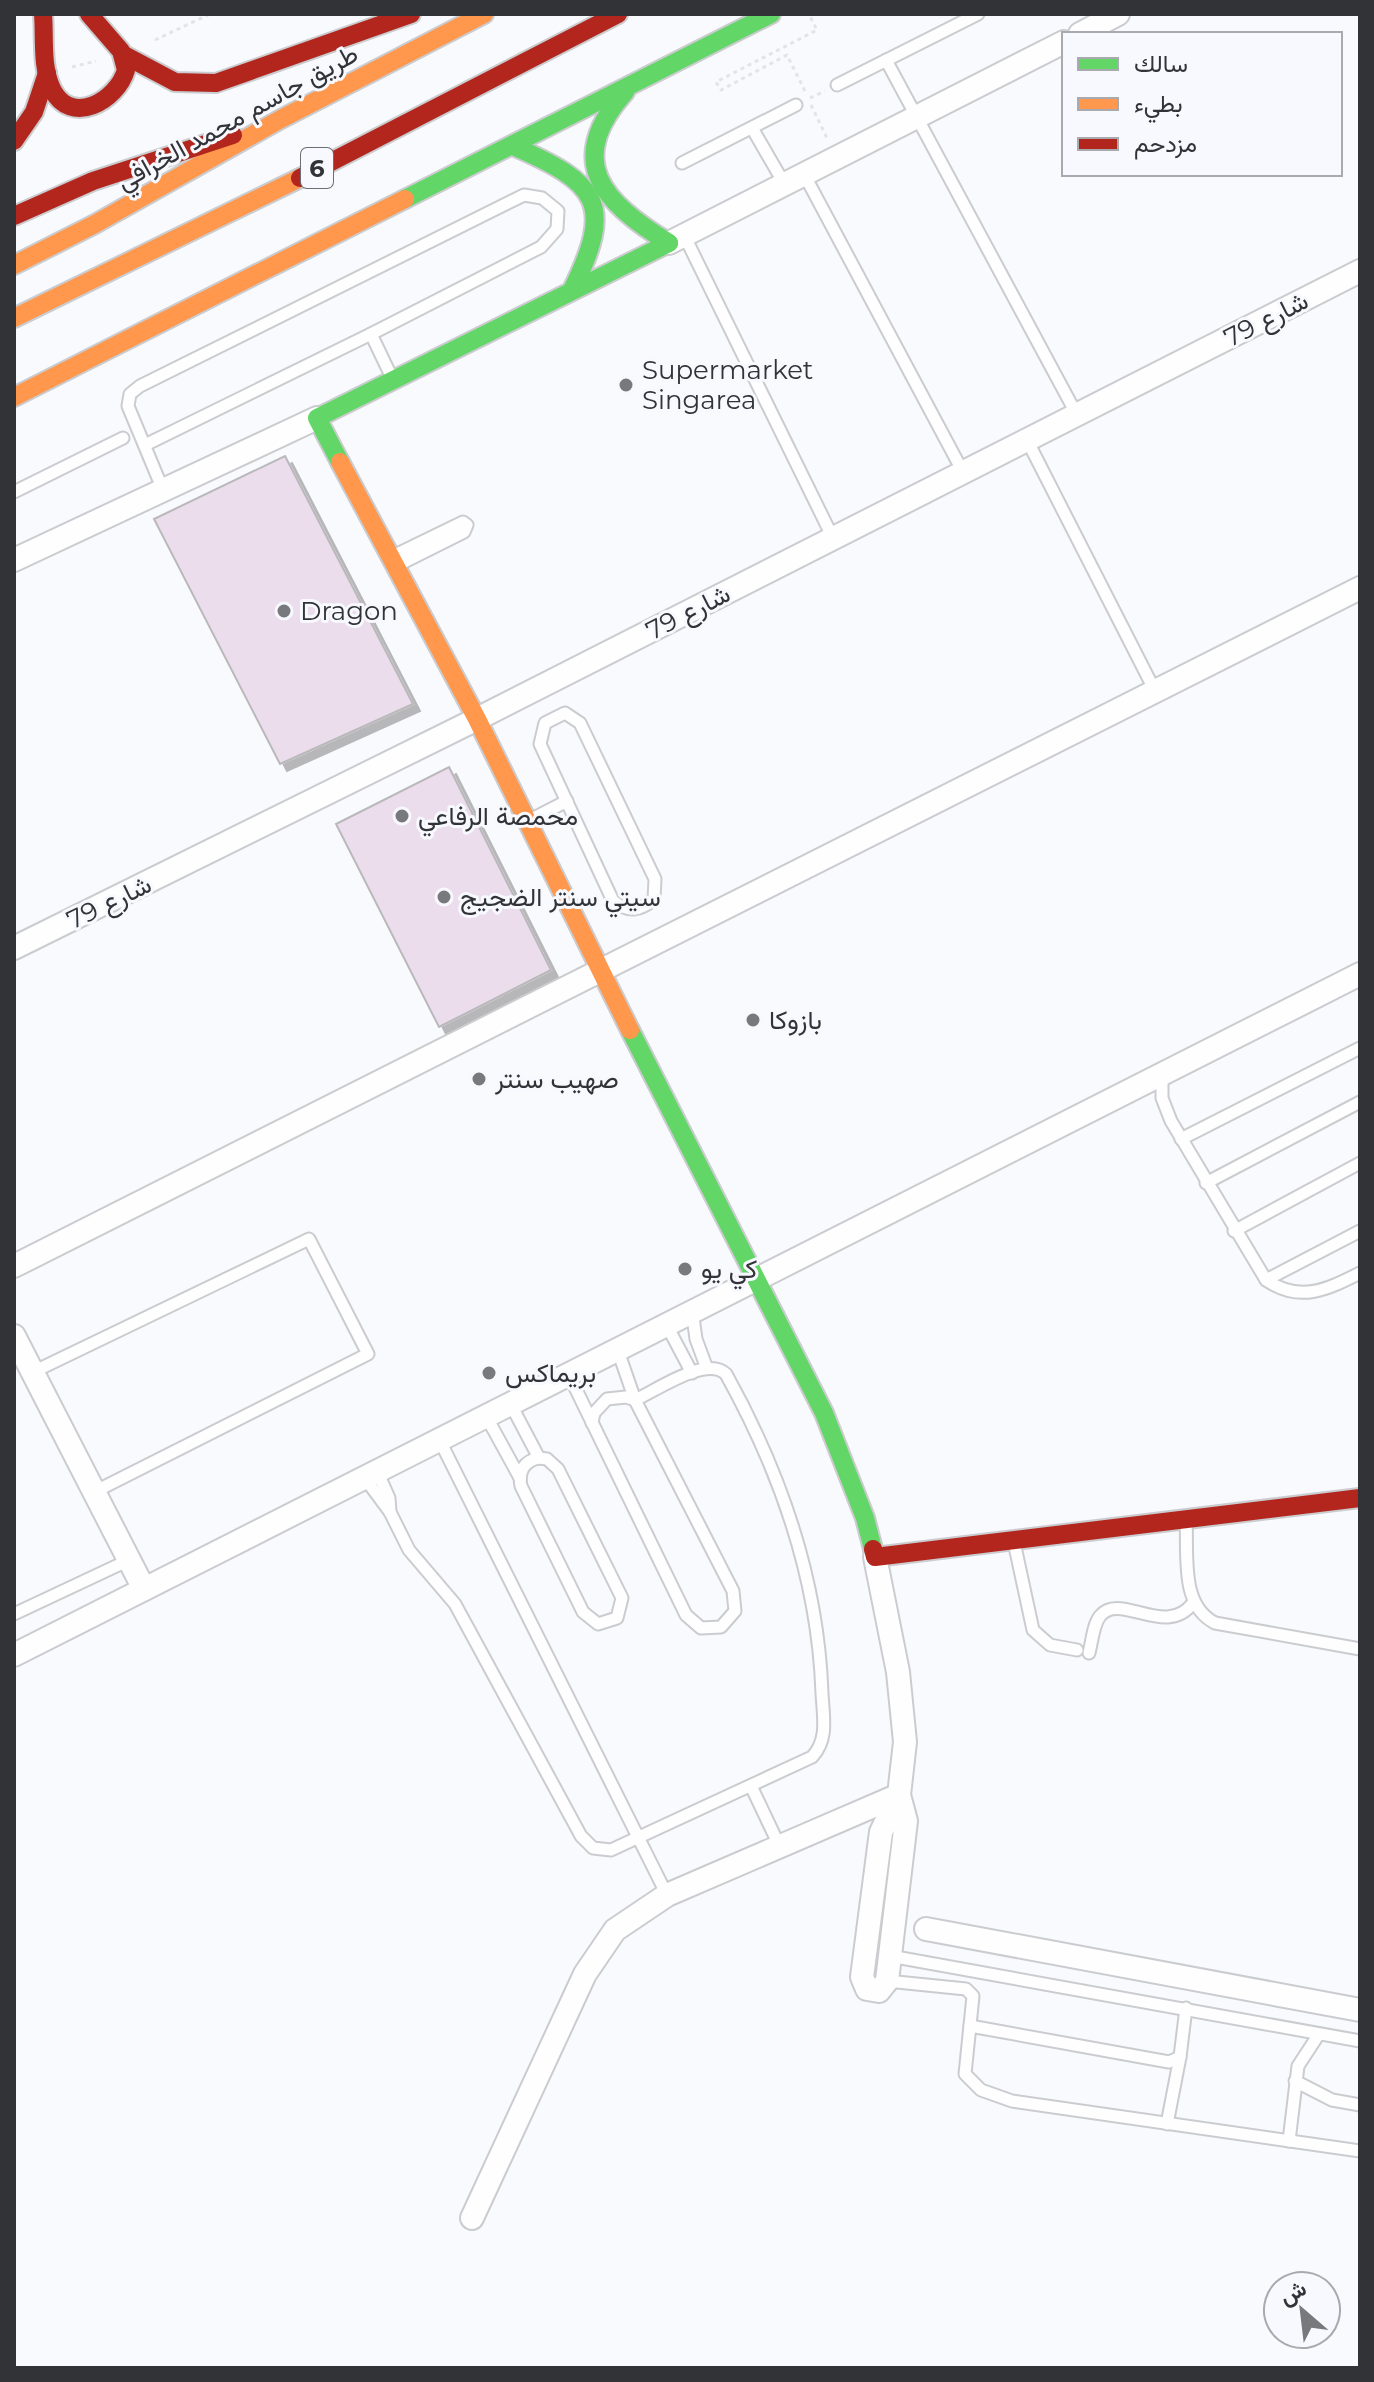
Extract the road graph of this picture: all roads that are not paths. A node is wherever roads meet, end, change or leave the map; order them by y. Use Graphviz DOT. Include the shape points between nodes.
graph roads {
  1 [pos="43,14"];
  2 [pos="89,14"];
  3 [pos="411,14"];
  4 [pos="484,14"];
  5 [pos="618,14"];
  6 [pos="771,14"];
  7 [pos="978,14"];
  8 [pos="1118,14"];
  9 [pos="1084,32"];
  10 [pos="1062,43"];
  11 [pos="124,55"];
  12 [pos="886,60"];
  13 [pos="47,73"];
  14 [pos="636,82"];
  15 [pos="837,85"];
  16 [pos="796,105"];
  17 [pos="918,119"];
  18 [pos="279,120"];
  19 [pos="752,128"];
  20 [pos="14,141"];
  21 [pos="513,146"];
  22 [pos="682,163"];
  23 [pos="795,181"];
  24 [pos="14,216"];
  25 [pos="183,238"];
  26 [pos="677,240"];
  27 [pos="14,265"];
  28 [pos="1360,271"];
  29 [pos="572,290"];
  30 [pos="14,318"];
  31 [pos="53,321"];
  32 [pos="371,334"];
  33 [pos="393,380"];
  34 [pos="14,397"];
  35 [pos="1077,415"];
  36 [pos="317,418"];
  37 [pos="123,438"];
  38 [pos="1027,440"];
  39 [pos="145,445"];
  40 [pos="963,472"];
  41 [pos="163,490"];
  42 [pos="14,492"];
  43 [pos="833,538"];
  44 [pos="16,554"];
  45 [pos="393,561"];
  46 [pos="1360,588"];
  47 [pos="1155,691"];
  48 [pos="477,719"];
  49 [pos="567,801"];
  50 [pos="527,821"];
  51 [pos="14,948"];
  52 [pos="599,970"];
  53 [pos="1360,974"];
  54 [pos="1360,1048"];
  55 [pos="1162,1073"];
  56 [pos="1360,1102"];
  57 [pos="1181,1139"];
  58 [pos="1360,1163"];
  59 [pos="1206,1183"];
  60 [pos="1234,1231"];
  61 [pos="1360,1231"];
  62 [pos="14,1266"];
  63 [pos="1360,1273"];
  64 [pos="755,1278"];
  65 [pos="1266,1280"];
  66 [pos="692,1310"];
  67 [pos="666,1323"];
  68 [pos="14,1336"];
  69 [pos="617,1348"];
  70 [pos="706,1366"];
  71 [pos="33,1372"];
  72 [pos="568,1373"];
  73 [pos="692,1373"];
  74 [pos="635,1400"];
  75 [pos="510,1403"];
  76 [pos="486,1415"];
  77 [pos="592,1423"];
  78 [pos="439,1439"];
  79 [pos="539,1458"];
  80 [pos="370,1474"];
  81 [pos="520,1478"];
  82 [pos="94,1492"];
  83 [pos="1360,1498"];
  84 [pos="1186,1521"];
  85 [pos="1014,1541"];
  86 [pos="875,1557"];
  87 [pos="129,1560"];
  88 [pos="144,1589"];
  89 [pos="1193,1603"];
  90 [pos="14,1614"];
  91 [pos="1360,1649"];
  92 [pos="14,1655"];
  93 [pos="751,1786"];
  94 [pos="899,1795"];
  95 [pos="638,1838"];
  96 [pos="779,1845"];
  97 [pos="667,1895"];
  98 [pos="926,1929"];
  99 [pos="890,1956"];
  100 [pos="887,1981"];
  101 [pos="1186,2008"];
  102 [pos="1360,2010"];
  103 [pos="970,2026"];
  104 [pos="1319,2034"];
  105 [pos="1360,2041"];
  106 [pos="1180,2057"];
  107 [pos="1295,2081"];
  108 [pos="1360,2105"];
  109 [pos="1167,2124"];
  110 [pos="1289,2141"];
  111 [pos="1360,2151"];
  112 [pos="472,2218"];
  1 -- 13 [label="main road"];
  2 -- 11 [label="main road"];
  3 -- 11 [label="main road" via="216,83 175,82"];
  4 -- 18 [label="main road, طريق جاسم محمد الخرافي / 6"];
  5 -- 25 [label="main road, 6"];
  6 -- 14 [label="main road"];
  7 -- 12 [label="lane"];
  8 -- 9 [label="street"];
  10 -- 17 [label="street"];
  11 -- 13 [label="main road" via="122,86 109,100 92,107 65,103 54,93"];
  12 -- 15 [label="lane"];
  12 -- 17 [label="lane"];
  13 -- 20 [label="main road" via="34,112"];
  14 -- 21 [label="main road"];
  14 -- 26 [label="main road" via="601,121 593,152 595,168 619,208"];
  16 -- 19 [label="lane"];
  17 -- 23 [label="street"];
  17 -- 35 [label="lane"];
  18 -- 24 [label="main road" via="93,181"];
  18 -- 27 [label="main road, طريق جاسم محمد الخرافي / 6"];
  19 -- 22 [label="lane"];
  19 -- 23 [label="lane"];
  21 -- 29 [label="main road" via="558,164 592,197 597,229 590,258"];
  21 -- 34 [label="main road"];
  23 -- 26 [label="street"];
  23 -- 40 [label="lane"];
  25 -- 30 [label="main road, 6"];
  25 -- 31 [label="main road"];
  26 -- 29 [label="main road"];
  26 -- 43 [label="lane"];
  28 -- 35 [label="street, شارع 79"];
  29 -- 33 [label="main road"];
  32 -- 33 [label="lane"];
  32 -- 39 [label="lane"];
  32 -- 39 [label="lane" via="541,247 557,229 558,211 542,198 524,195 140,386 130,394 128,406"];
  33 -- 36 [label="main road"];
  35 -- 38 [label="street, شارع 79"];
  36 -- 41 [label="street"];
  36 -- 45 [label="main road"];
  37 -- 42 [label="lane"];
  38 -- 40 [label="street, شارع 79"];
  38 -- 47 [label="lane"];
  39 -- 41 [label="lane"];
  40 -- 43 [label="street, شارع 79"];
  41 -- 44 [label="street"];
  43 -- 48 [label="street, شارع 79"];
  45 -- 45 [label="lane" via="464,532 467,525 463,522"];
  45 -- 48 [label="main road"];
  46 -- 47 [label="street"];
  47 -- 52 [label="street"];
  48 -- 50 [label="main road"];
  48 -- 51 [label="street, شارع 79"];
  49 -- 49 [label="lane" via="613,901 629,910 644,908 654,899 655,879 580,723 565,713 545,723 540,744"];
  49 -- 50 [label="lane"];
  50 -- 52 [label="main road"];
  52 -- 62 [label="street"];
  52 -- 64 [label="main road"];
  53 -- 55 [label="street"];
  54 -- 57 [label="lane"];
  55 -- 57 [label="lane" via="1162,1098"];
  55 -- 64 [label="street"];
  56 -- 59 [label="lane"];
  57 -- 59 [label="lane"];
  58 -- 60 [label="lane"];
  59 -- 60 [label="lane"];
  60 -- 65 [label="lane"];
  61 -- 65 [label="lane"];
  63 -- 65 [label="lane" via="1310,1294 1279,1289"];
  64 -- 66 [label="street"];
  64 -- 86 [label="main road" via="824,1413"];
  66 -- 67 [label="street"];
  66 -- 70 [label="lane"];
  67 -- 69 [label="street"];
  67 -- 73 [label="lane"];
  68 -- 71 [label="street"];
  69 -- 72 [label="street"];
  69 -- 74 [label="lane"];
  70 -- 73 [label="lane"];
  70 -- 93 [label="lane" via="726,1374 780,1485 804,1564 818,1645 822,1743 812,1757"];
  71 -- 82 [label="street"];
  71 -- 82 [label="lane" via="309,1239 368,1354"];
  72 -- 75 [label="street"];
  72 -- 77 [label="lane"];
  73 -- 74 [label="lane"];
  74 -- 77 [label="lane" via="607,1399"];
  74 -- 77 [label="lane" via="733,1591 735,1611 721,1627 701,1628 686,1615"];
  75 -- 76 [label="street"];
  75 -- 79 [label="lane"];
  76 -- 78 [label="street"];
  76 -- 81 [label="lane"];
  78 -- 80 [label="street"];
  78 -- 95 [label="lane"];
  79 -- 81 [label="lane" via="525,1464"];
  79 -- 81 [label="lane" via="558,1469 622,1598 617,1618 598,1624 583,1612"];
  80 -- 88 [label="street"];
  80 -- 95 [label="lane" via="389,1498 390,1512 409,1550 455,1604 586,1843 611,1850"];
  82 -- 87 [label="street"];
  83 -- 84 [label="main road"];
  84 -- 85 [label="main road"];
  84 -- 89 [label="lane"];
  85 -- 86 [label="main road"];
  85 -- 89 [label="lane" via="1033,1630 1050,1645 1083,1652 1105,1611 1167,1618 1182,1614"];
  86 -- 94 [label="street" via="902,1707 905,1742"];
  87 -- 88 [label="street"];
  87 -- 90 [label="lane"];
  88 -- 92 [label="street"];
  89 -- 91 [label="lane" via="1215,1623"];
  93 -- 95 [label="lane"];
  93 -- 96 [label="lane"];
  94 -- 96 [label="street"];
  94 -- 99 [label="street" via="906,1821"];
  94 -- 100 [label="street" via="881,1832 862,1977 872,1991"];
  95 -- 97 [label="lane"];
  96 -- 97 [label="street"];
  97 -- 112 [label="street" via="628,1919 593,1958"];
  98 -- 102 [label="street"];
  99 -- 100 [label="street"];
  99 -- 101 [label="lane"];
  100 -- 103 [label="lane" via="966,1989 973,1996"];
  101 -- 104 [label="lane"];
  101 -- 106 [label="lane"];
  103 -- 106 [label="lane" via="1169,2062"];
  103 -- 109 [label="lane" via="965,2074 981,2090 1012,2101"];
  104 -- 105 [label="lane"];
  104 -- 107 [label="lane" via="1298,2066"];
  106 -- 109 [label="lane"];
  107 -- 108 [label="lane" via="1332,2100"];
  107 -- 110 [label="lane"];
  109 -- 110 [label="lane"];
  110 -- 111 [label="lane"];
}
